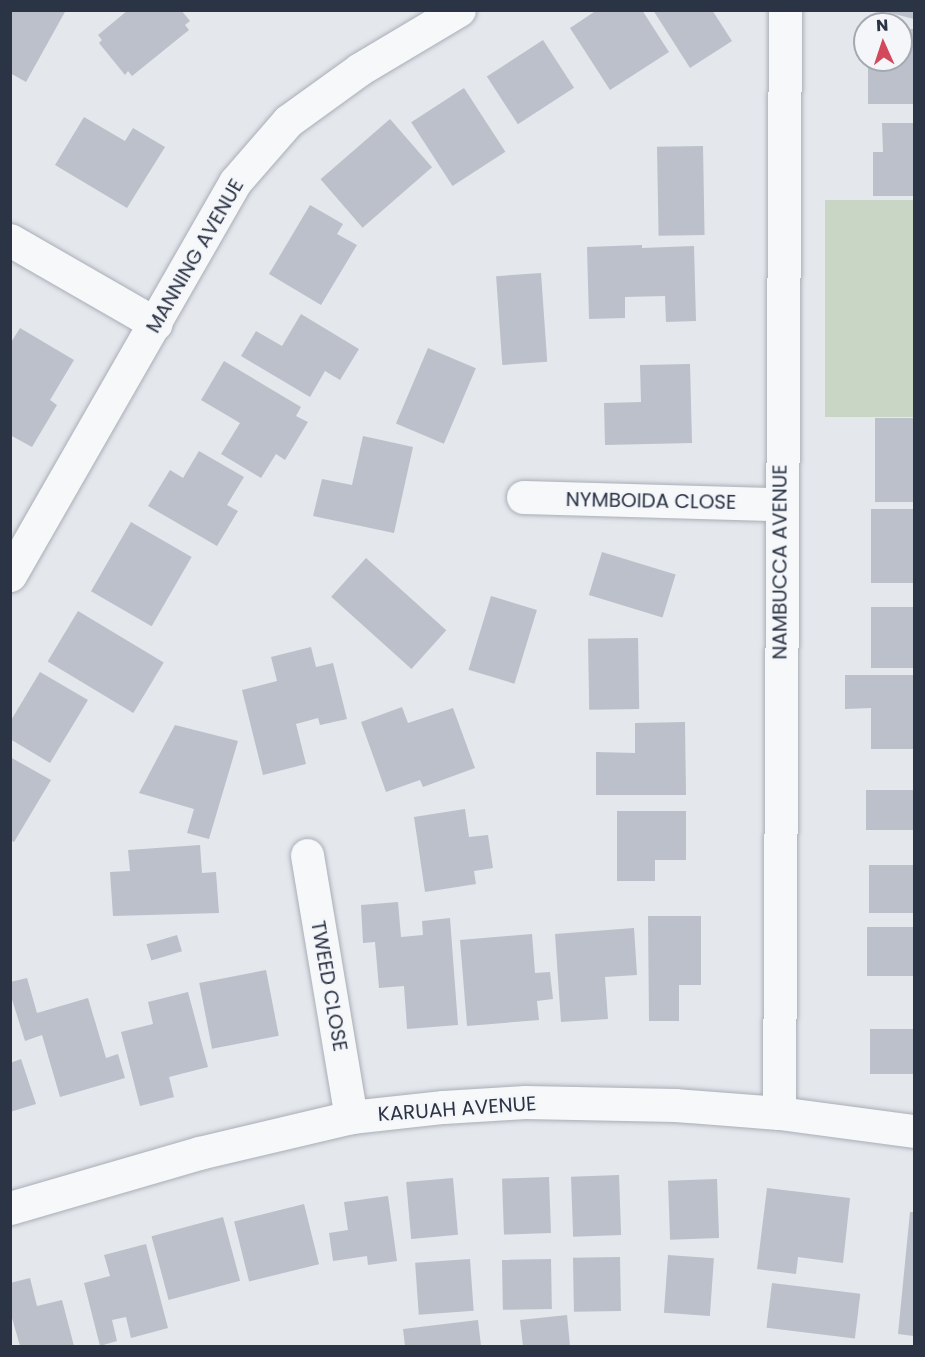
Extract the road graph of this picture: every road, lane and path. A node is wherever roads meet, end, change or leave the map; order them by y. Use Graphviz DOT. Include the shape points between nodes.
graph roads {
  1 [pos="459,10"];
  2 [pos="785,10"];
  3 [pos="10,240"];
  4 [pos="156,324"];
  5 [pos="523,497"];
  6 [pos="780,504"];
  7 [pos="10,575"];
  8 [pos="307,855"];
  9 [pos="779,1113"];
  10 [pos="351,1117"];
  11 [pos="915,1131"];
  12 [pos="10,1208"];
  1 -- 4 [label="street, MANNING AVENUE" via="360,69 288,120 235,182"];
  2 -- 6 [label="street, NAMBUCCA AVENUE"];
  3 -- 4 [label="street"];
  4 -- 7 [label="street, MANNING AVENUE"];
  5 -- 6 [label="street, NYMBOIDA CLOSE"];
  6 -- 9 [label="street, NAMBUCCA AVENUE"];
  8 -- 10 [label="street, TWEED CLOSE"];
  9 -- 10 [label="street, KARUAH AVENUE" via="675,1105 525,1102"];
  9 -- 11 [label="street, KARUAH AVENUE"];
  10 -- 12 [label="street, KARUAH AVENUE" via="199,1153"];
}
